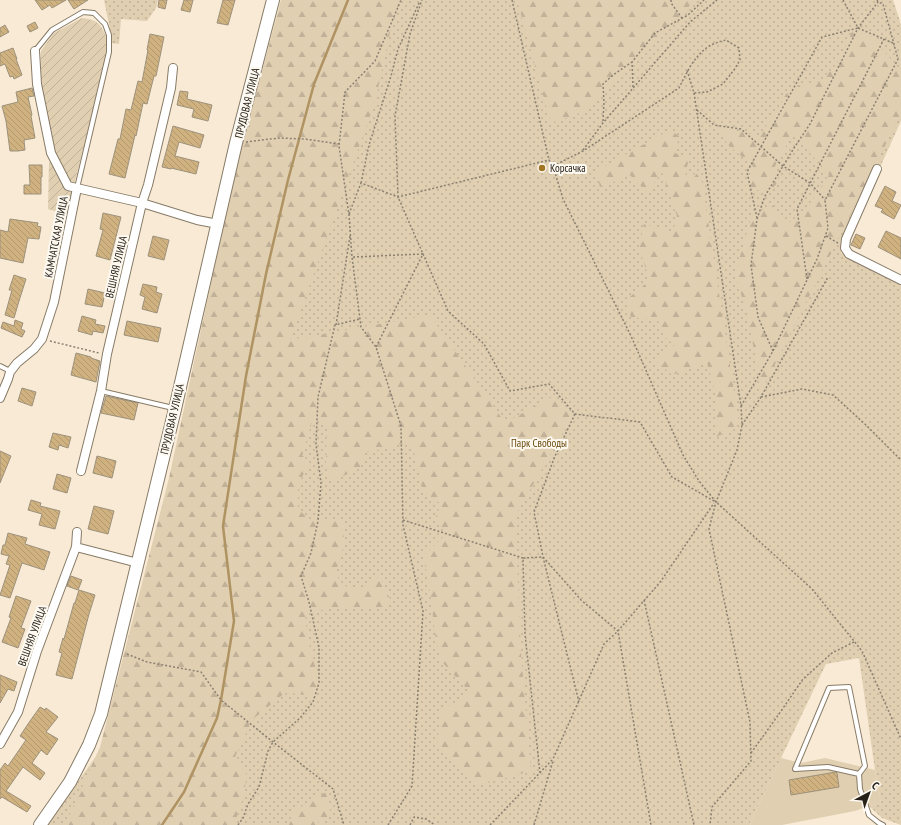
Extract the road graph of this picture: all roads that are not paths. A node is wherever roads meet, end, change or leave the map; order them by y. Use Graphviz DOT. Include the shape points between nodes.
graph roads {
  1 [pos="273,0"];
  2 [pos="36,51"];
  3 [pos="173,68"];
  4 [pos="877,169"];
  5 [pos="77,188"];
  6 [pos="142,203"];
  7 [pos="218,224"];
  8 [pos="901,280"];
  9 [pos="0,366"];
  10 [pos="10,372"];
  11 [pos="102,391"];
  12 [pos="0,398"];
  13 [pos="175,409"];
  14 [pos="81,471"];
  15 [pos="77,532"];
  16 [pos="76,547"];
  17 [pos="138,563"];
  18 [pos="0,744"];
  19 [pos="858,774"];
  20 [pos="40,825"];
  21 [pos="883,825"];
  1 -- 7 [label="main road, ПРУДОВАЯ УЛИЦА"];
  2 -- 5 [label="street, КАМЧАТСКАЯ УЛИЦА" via="37,84 51,153 68,186"];
  2 -- 5 [label="lane" via="52,30 83,12 94,13 105,24 109,35 109,52"];
  3 -- 6 [label="street, ВЕШНЯЯ УЛИЦА" via="171,88"];
  4 -- 8 [label="street" via="846,239 845,248 849,254"];
  5 -- 6 [label="street"];
  5 -- 10 [label="street, КАМЧАТСКАЯ УЛИЦА" via="54,302 42,339"];
  6 -- 7 [label="street"];
  6 -- 11 [label="street, ВЕШНЯЯ УЛИЦА" via="107,354"];
  7 -- 13 [label="main road, ПРУДОВАЯ УЛИЦА"];
  9 -- 10 [label="lane"];
  10 -- 12 [label="street, КАМЧАТСКАЯ УЛИЦА"];
  11 -- 13 [label="lane"];
  11 -- 14 [label="street, ВЕШНЯЯ УЛИЦА"];
  13 -- 17 [label="main road, ПРУДОВАЯ УЛИЦА"];
  15 -- 16 [label="street, ВЕШНЯЯ УЛИЦА"];
  16 -- 17 [label="street"];
  16 -- 18 [label="street, ВЕШНЯЯ УЛИЦА" via="37,651 18,712"];
  17 -- 20 [label="main road, ПРУДОВАЯ УЛИЦА" via="101,714 70,782"];
  19 -- 19 [label="lane" via="865,766 849,687 829,688 795,769 828,767"];
  19 -- 21 [label="lane" via="869,815"];
}
